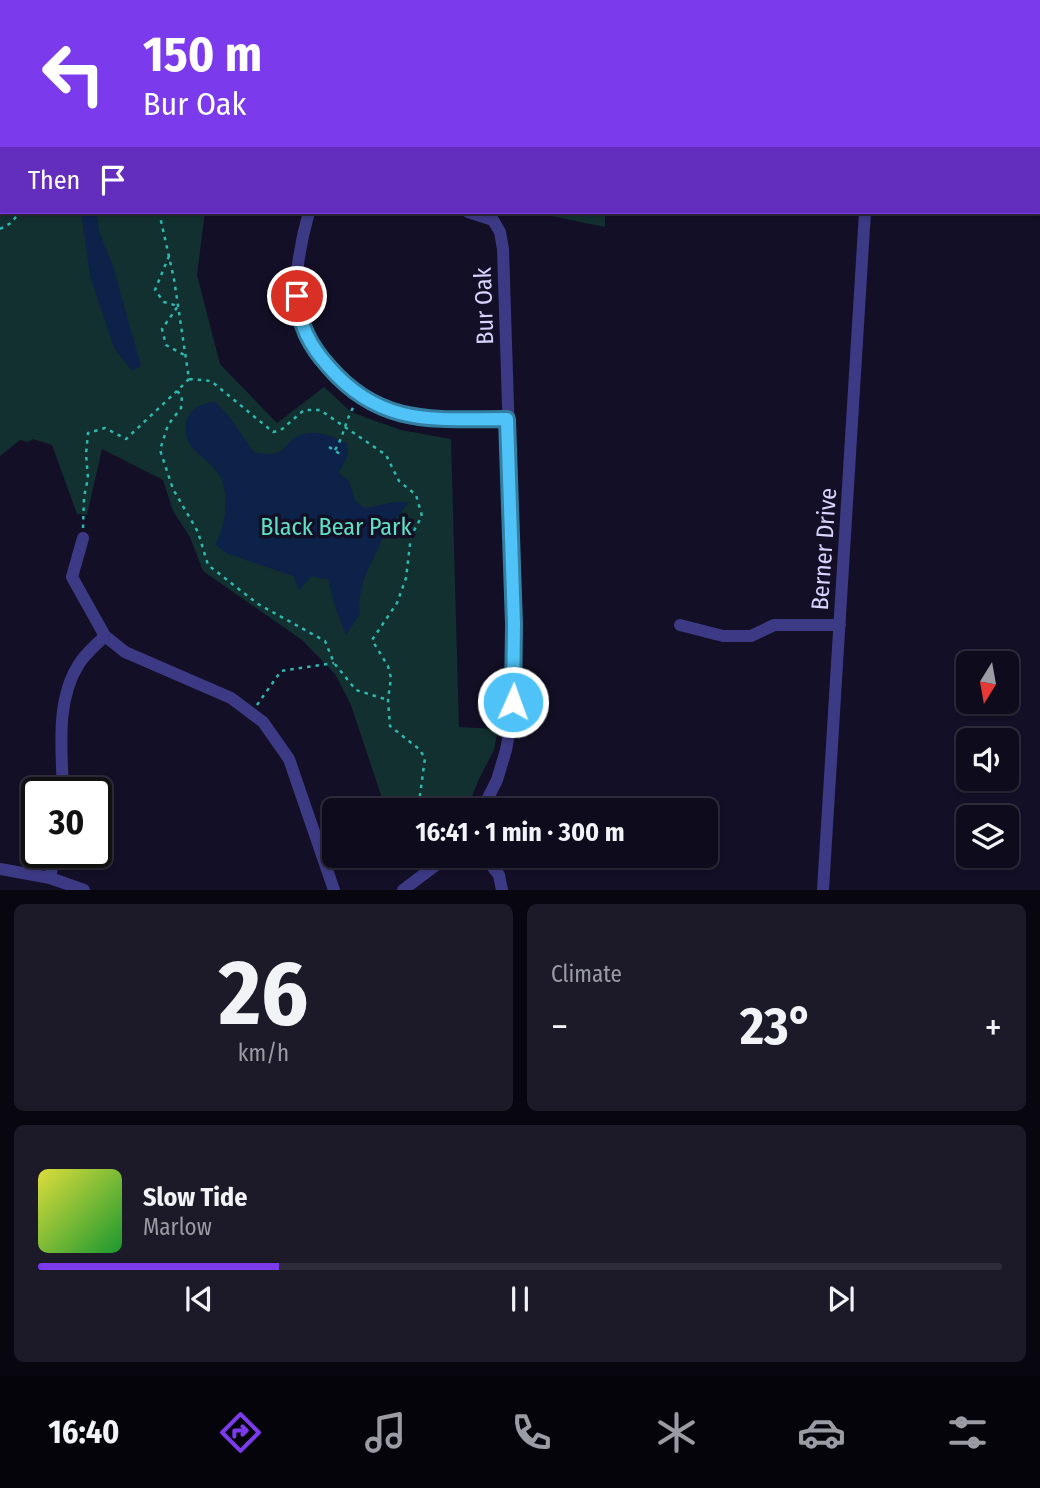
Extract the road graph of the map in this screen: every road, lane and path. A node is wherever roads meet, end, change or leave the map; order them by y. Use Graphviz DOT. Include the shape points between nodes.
graph roads {
  1 [pos="18,214"];
  2 [pos="162,214"];
  3 [pos="309,214"];
  4 [pos="474,214"];
  5 [pos="865,214"];
  6 [pos="0,229"];
  7 [pos="169,256"];
  8 [pos="178,306"];
  9 [pos="186,356"];
  10 [pos="189,379"];
  11 [pos="177,391"];
  12 [pos="360,397"];
  13 [pos="507,419"];
  14 [pos="345,425"];
  15 [pos="329,447"];
  16 [pos="335,450"];
  17 [pos="340,454"];
  18 [pos="83,538"];
  19 [pos="680,625"];
  20 [pos="840,625"];
  21 [pos="105,636"];
  22 [pos="334,663"];
  23 [pos="388,700"];
  24 [pos="251,713"];
  25 [pos="62,777"];
  26 [pos="420,798"];
  27 [pos="488,798"];
  28 [pos="52,868"];
  29 [pos="432,868"];
  30 [pos="493,868"];
  31 [pos="0,869"];
  32 [pos="50,878"];
  33 [pos="84,890"];
  34 [pos="334,890"];
  35 [pos="403,890"];
  36 [pos="502,890"];
  37 [pos="823,890"];
  1 -- 6 [label="path"];
  2 -- 7 [label="path"];
  3 -- 12 [label="street" via="298,275 298,316 319,356"];
  4 -- 13 [label="street, Bur Oak" via="493,220 503,248"];
  5 -- 20 [label="street, Berner Drive"];
  7 -- 8 [label="path"];
  7 -- 8 [label="path" via="155,290 164,302"];
  8 -- 9 [label="path"];
  8 -- 9 [label="path" via="162,329 166,345"];
  9 -- 10 [label="path"];
  10 -- 11 [label="path"];
  10 -- 14 [label="path" via="211,381 273,432 304,410 320,410"];
  11 -- 18 [label="path" via="126,439 105,428 88,433"];
  11 -- 22 [label="path" via="182,396 180,408 168,425 160,450 208,565 258,604 325,641"];
  12 -- 13 [label="street" via="425,419"];
  12 -- 14 [label="path"];
  13 -- 27 [label="street, Bur Oak" via="514,624 512,718"];
  14 -- 16 [label="path"];
  14 -- 23 [label="path" via="386,455 399,481 416,495 422,516 411,536 406,578 397,603 372,640 388,666"];
  15 -- 16 [label="path"];
  16 -- 17 [label="path"];
  18 -- 21 [label="street" via="72,577"];
  19 -- 20 [label="street" via="723,636 751,636 774,625"];
  20 -- 37 [label="street, Berner Drive"];
  21 -- 24 [label="street" via="125,652 231,698"];
  21 -- 25 [label="street" via="71,679 61,733"];
  22 -- 23 [label="path" via="356,690"];
  22 -- 24 [label="path" via="281,671"];
  23 -- 26 [label="path" via="390,726 425,758"];
  24 -- 34 [label="street" via="263,722 289,759"];
  28 -- 32 [label="street"];
  29 -- 35 [label="street"];
  30 -- 36 [label="street"];
  31 -- 32 [label="street"];
  32 -- 33 [label="street"];
}
